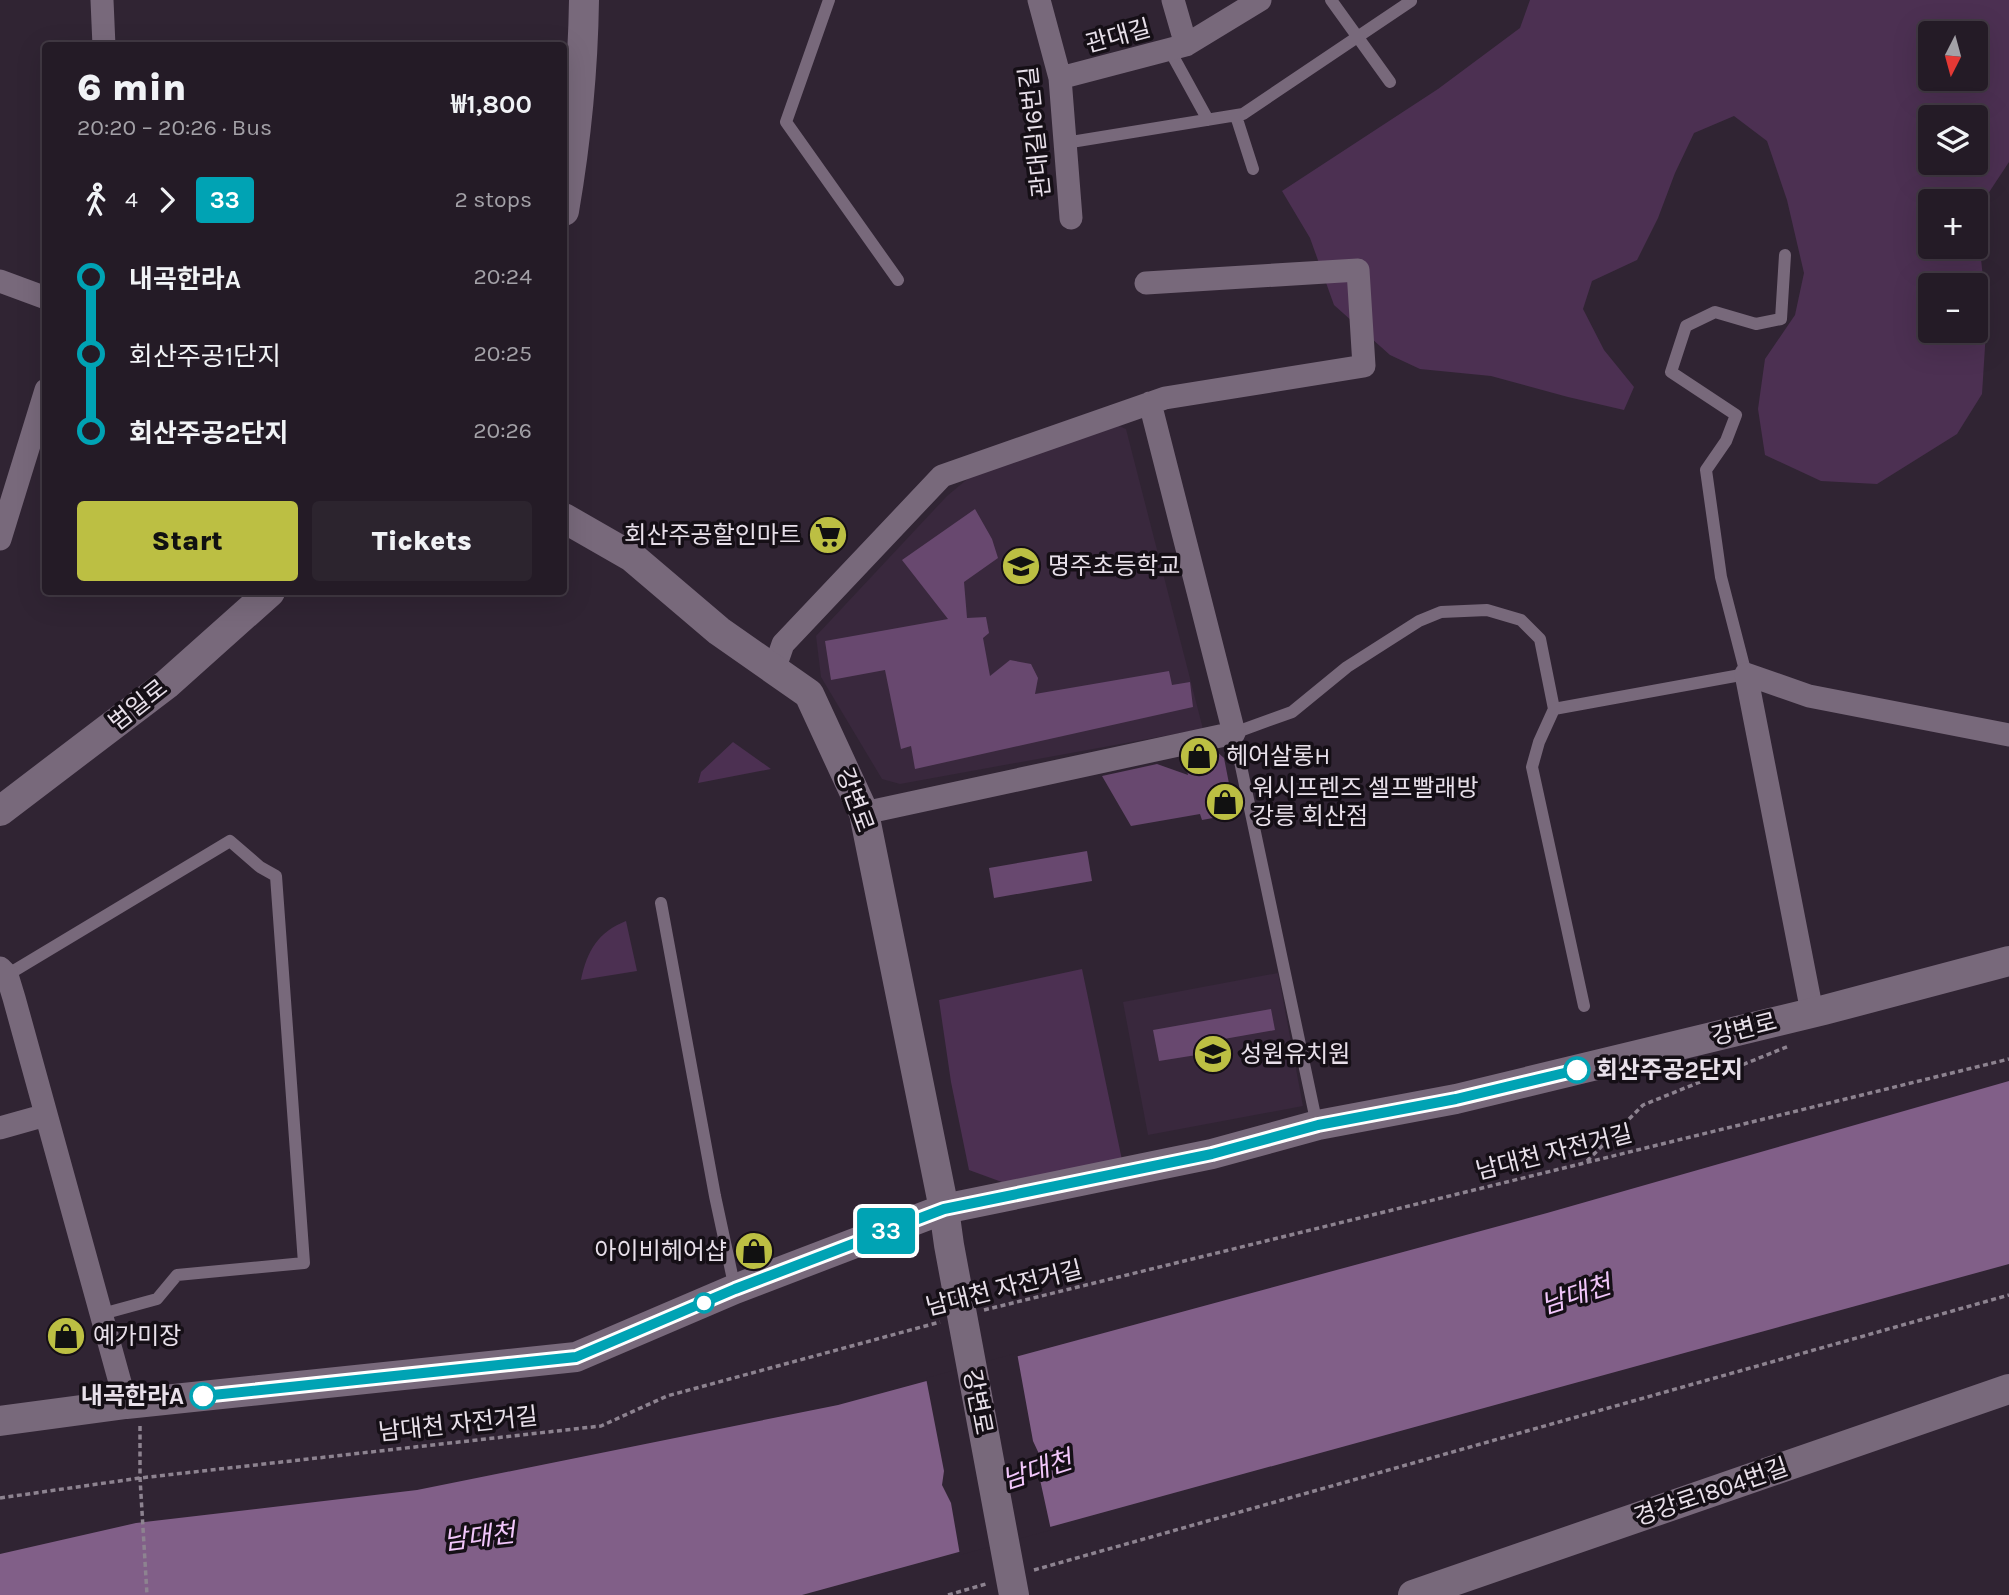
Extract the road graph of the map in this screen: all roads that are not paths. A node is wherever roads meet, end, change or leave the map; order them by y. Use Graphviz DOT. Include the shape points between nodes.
graph roads {
  1 [pos="102,0"];
  2 [pos="584,0"];
  3 [pos="828,0"];
  4 [pos="1039,0"];
  5 [pos="1174,0"];
  6 [pos="1260,0"];
  7 [pos="1331,0"];
  8 [pos="1411,1"];
  9 [pos="1359,37"];
  10 [pos="104,42"];
  11 [pos="1178,47"];
  12 [pos="1060,78"];
  13 [pos="1390,82"];
  14 [pos="1236,116"];
  15 [pos="1208,120"];
  16 [pos="1065,143"];
  17 [pos="1253,169"];
  18 [pos="567,193"];
  19 [pos="1071,218"];
  20 [pos="1785,255"];
  21 [pos="898,280"];
  22 [pos="0,281"];
  23 [pos="1146,283"];
  24 [pos="42,297"];
  25 [pos="42,401"];
  26 [pos="1150,403"];
  27 [pos="5,502"];
  28 [pos="567,520"];
  29 [pos="0,539"];
  30 [pos="267,595"];
  31 [pos="774,670"];
  32 [pos="1746,674"];
  33 [pos="1555,709"];
  34 [pos="1234,733"];
  35 [pos="2009,735"];
  36 [pos="0,811"];
  37 [pos="864,813"];
  38 [pos="661,903"];
  39 [pos="2009,961"];
  40 [pos="4,972"];
  41 [pos="1584,1006"];
  42 [pos="1812,1012"];
  43 [pos="46,1115"];
  44 [pos="1318,1125"];
  45 [pos="0,1128"];
  46 [pos="944,1209"];
  47 [pos="735,1289"];
  48 [pos="102,1314"];
  49 [pos="2009,1389"];
  50 [pos="133,1403"];
  51 [pos="0,1421"];
  52 [pos="1009,1584"];
  53 [pos="1413,1595"];
  1 -- 10 [label="street"];
  2 -- 18 [label="street" via="575,146"];
  3 -- 21 [label="lane" via="786,122"];
  4 -- 12 [label="street, 관대길16번길"];
  5 -- 11 [label="street"];
  6 -- 11 [label="street, 관대길"];
  7 -- 9 [label="lane"];
  8 -- 9 [label="lane"];
  9 -- 13 [label="lane"];
  9 -- 14 [label="lane"];
  11 -- 12 [label="street, 관대길"];
  11 -- 15 [label="lane"];
  12 -- 16 [label="street, 관대길16번길"];
  14 -- 15 [label="lane"];
  14 -- 17 [label="lane"];
  15 -- 16 [label="lane"];
  16 -- 19 [label="street, 관대길16번길"];
  20 -- 32 [label="lane" via="1781,319 1756,324 1715,312 1686,326 1671,372 1736,415 1726,442 1706,470 1721,578"];
  22 -- 24 [label="street"];
  23 -- 26 [label="street" via="1357,270 1364,366"];
  25 -- 27 [label="street"];
  26 -- 31 [label="street" via="942,476 783,644"];
  26 -- 34 [label="street"];
  27 -- 29 [label="street"];
  28 -- 31 [label="street, 강변로" via="632,557 719,631"];
  30 -- 36 [label="street, 범일로" via="167,684"];
  31 -- 37 [label="street, 강변로" via="809,694"];
  32 -- 33 [label="lane"];
  32 -- 35 [label="street" via="1809,696"];
  32 -- 42 [label="street"];
  33 -- 34 [label="lane" via="1540,639 1521,620 1487,610 1441,612 1347,667 1292,712"];
  33 -- 41 [label="lane" via="1532,767"];
  34 -- 37 [label="street"];
  34 -- 44 [label="lane"];
  37 -- 46 [label="street, 강변로"];
  38 -- 47 [label="lane"];
  39 -- 42 [label="street, 강변로"];
  40 -- 43 [label="street"];
  40 -- 48 [label="lane" via="230,841 276,876 304,1263 177,1275 157,1299"];
  42 -- 44 [label="street, 강변로" via="1456,1099"];
  43 -- 45 [label="street"];
  43 -- 48 [label="street"];
  44 -- 46 [label="street, 강변로" via="1212,1154"];
  46 -- 47 [label="street, 강변로"];
  46 -- 52 [label="street, 강변로"];
  47 -- 50 [label="street, 강변로" via="576,1357"];
  48 -- 50 [label="street"];
  49 -- 53 [label="street, 경강로1804번길"];
  50 -- 51 [label="street, 강변로"];
}
